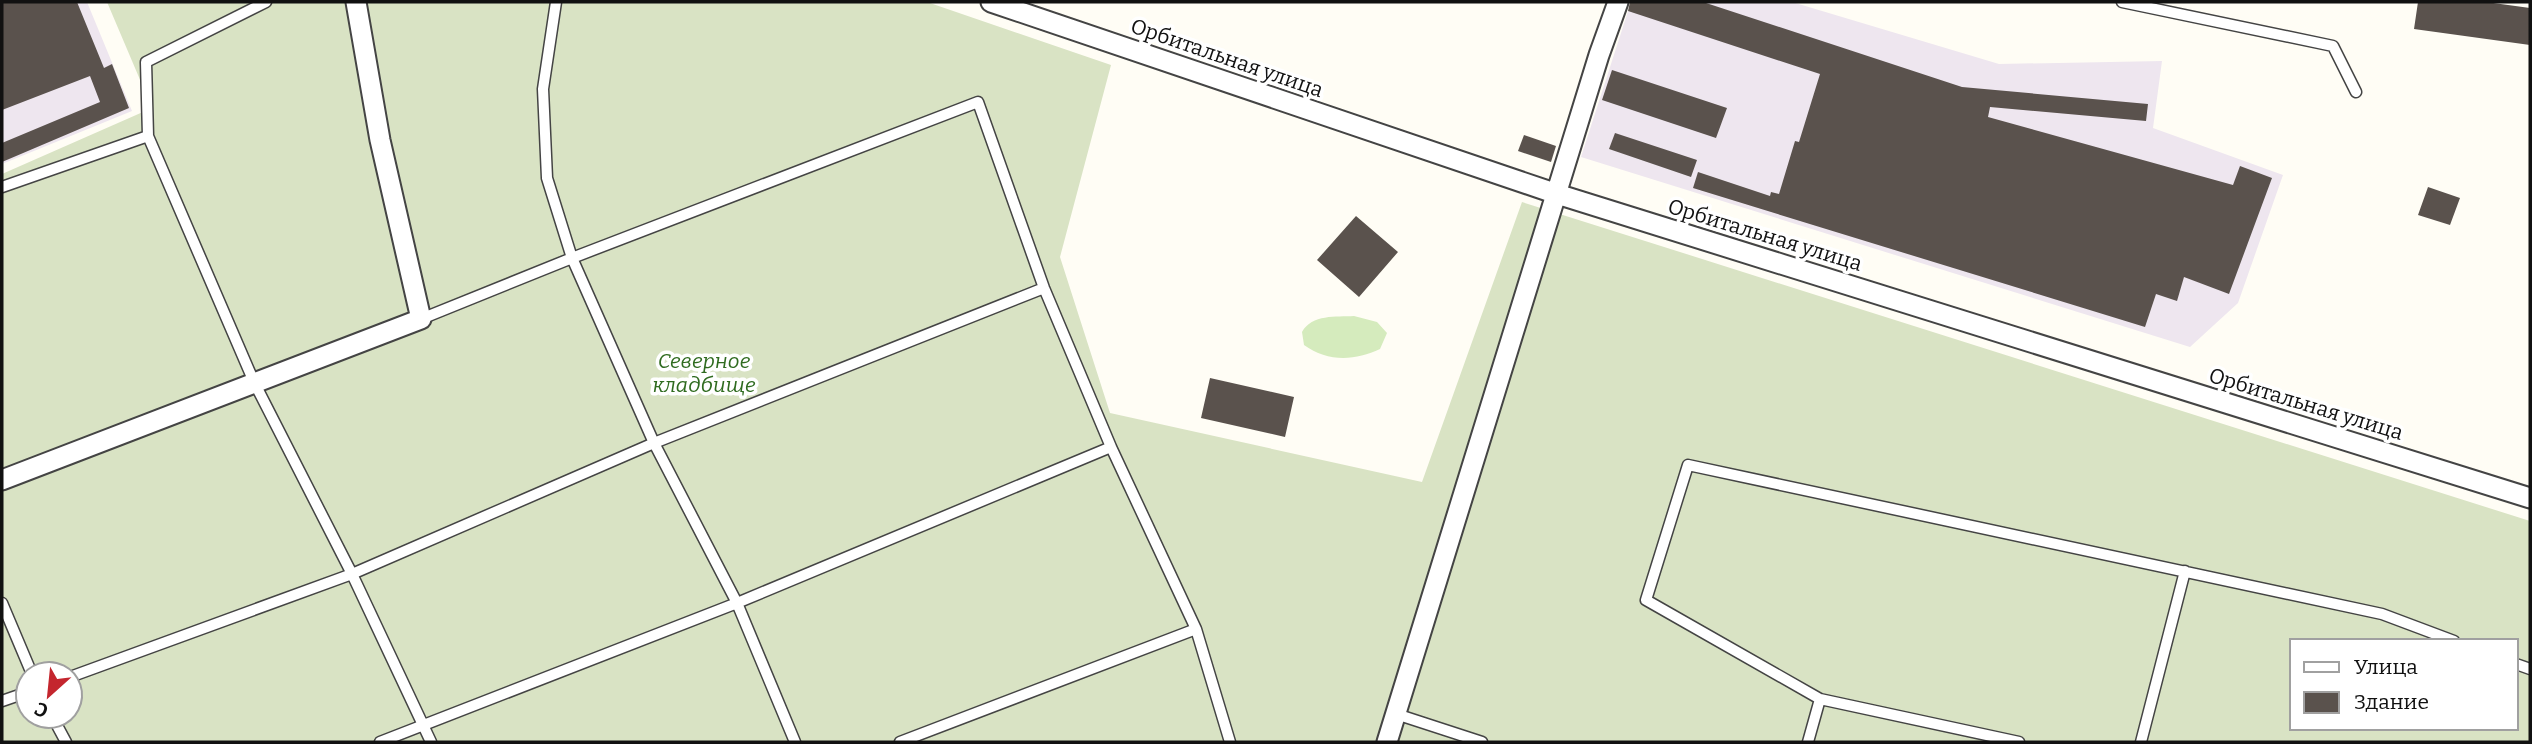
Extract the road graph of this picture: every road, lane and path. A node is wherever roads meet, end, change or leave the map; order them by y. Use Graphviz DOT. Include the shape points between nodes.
graph roads {
  1 [pos="266,2"];
  2 [pos="356,2"];
  3 [pos="556,2"];
  4 [pos="990,2"];
  5 [pos="1618,2"];
  6 [pos="2122,2"];
  7 [pos="2356,92"];
  8 [pos="148,136"];
  9 [pos="2,187"];
  10 [pos="1557,194"];
  11 [pos="572,258"];
  12 [pos="1044,288"];
  13 [pos="421,319"];
  14 [pos="254,382"];
  15 [pos="654,443"];
  16 [pos="1111,447"];
  17 [pos="2,480"];
  18 [pos="2530,498"];
  19 [pos="2185,571"];
  20 [pos="352,574"];
  21 [pos="2,603"];
  22 [pos="737,603"];
  23 [pos="1196,629"];
  24 [pos="2449,639"];
  25 [pos="26,660"];
  26 [pos="84,672"];
  27 [pos="1820,699"];
  28 [pos="1396,714"];
  29 [pos="422,725"];
  30 [pos="380,742"];
  31 [pos="431,742"];
  32 [pos="795,742"];
  33 [pos="900,742"];
  34 [pos="1230,742"];
  35 [pos="1387,742"];
  36 [pos="1482,742"];
  37 [pos="1808,742"];
  38 [pos="2019,742"];
  39 [pos="2141,742"];
  1 -- 8 [label="lane" via="146,62"];
  2 -- 13 [label="street" via="380,140"];
  3 -- 11 [label="lane" via="543,89 547,178"];
  4 -- 10 [label="street, Орбитальная улица" via="1039,14"];
  5 -- 10 [label="street"];
  6 -- 7 [label="lane" via="2333,46"];
  8 -- 9 [label="lane"];
  8 -- 14 [label="lane"];
  10 -- 18 [label="street, Орбитальная улица"];
  10 -- 28 [label="street"];
  11 -- 12 [label="lane" via="978,102"];
  11 -- 13 [label="lane"];
  11 -- 15 [label="lane"];
  12 -- 15 [label="lane"];
  12 -- 16 [label="lane"];
  13 -- 14 [label="street"];
  14 -- 17 [label="street"];
  14 -- 20 [label="lane"];
  15 -- 20 [label="lane"];
  15 -- 22 [label="lane"];
  16 -- 22 [label="lane"];
  16 -- 23 [label="lane"];
  19 -- 24 [label="lane" via="2382,614"];
  19 -- 27 [label="lane" via="1688,465 1646,600"];
  19 -- 39 [label="lane"];
  20 -- 26 [label="lane"];
  20 -- 29 [label="lane"];
  21 -- 25 [label="lane"];
  22 -- 29 [label="lane"];
  22 -- 32 [label="lane"];
  23 -- 33 [label="lane"];
  23 -- 34 [label="lane"];
  27 -- 37 [label="lane"];
  27 -- 38 [label="lane"];
  28 -- 35 [label="street"];
  28 -- 36 [label="lane"];
  29 -- 30 [label="lane"];
  29 -- 31 [label="lane"];
}
